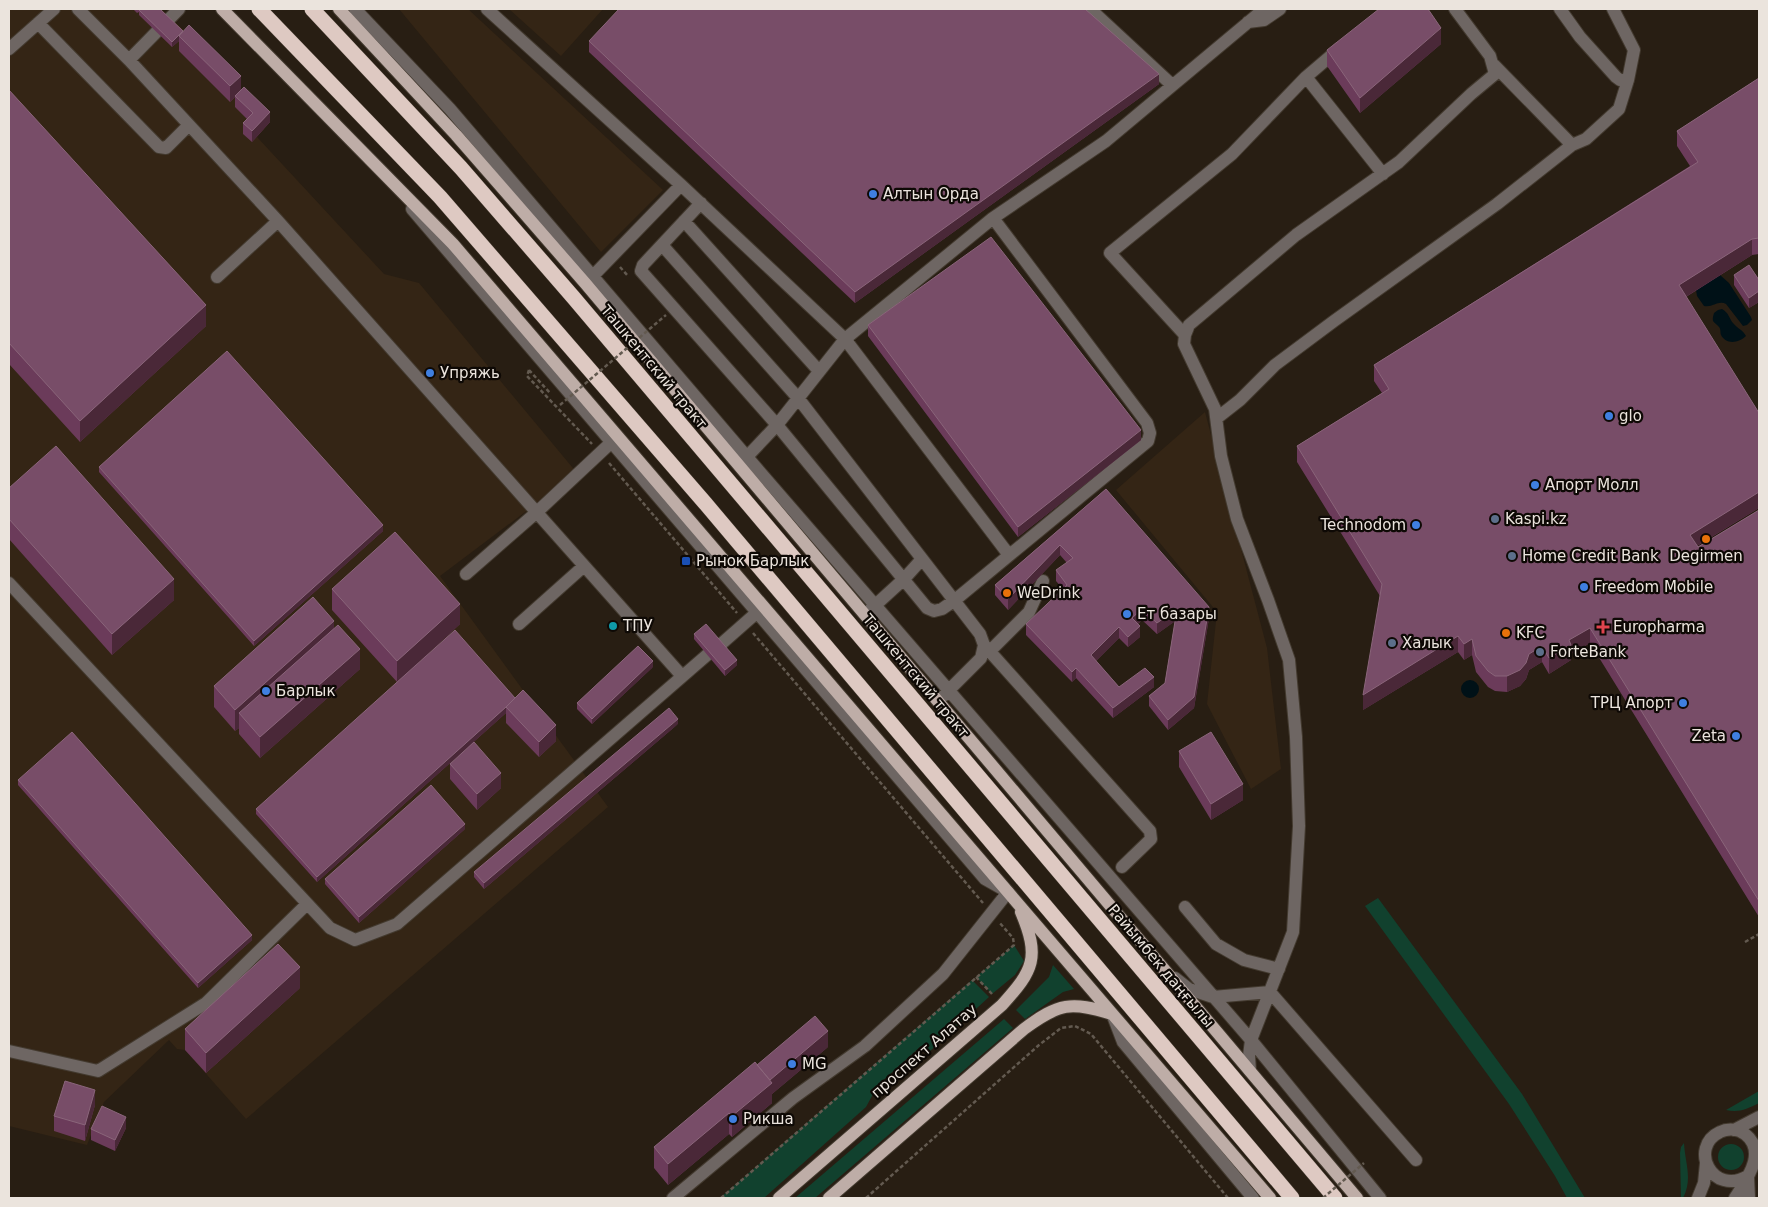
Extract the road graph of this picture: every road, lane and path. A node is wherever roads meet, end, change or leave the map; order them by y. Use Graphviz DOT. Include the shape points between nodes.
graph roads {
  1 [pos="54,9"];
  2 [pos="78,9"];
  3 [pos="179,9"];
  4 [pos="222,9"];
  5 [pos="259,9"];
  6 [pos="312,9"];
  7 [pos="339,9"];
  8 [pos="355,9"];
  9 [pos="487,9"];
  10 [pos="1090,9"];
  11 [pos="1264,9"];
  12 [pos="1280,9"];
  13 [pos="1455,9"];
  14 [pos="1560,9"];
  15 [pos="1614,9"];
  16 [pos="1248,22"];
  17 [pos="38,23"];
  18 [pos="1350,40"];
  19 [pos="9,49"];
  20 [pos="129,60"];
  21 [pos="1494,65"];
  22 [pos="1306,77"];
  23 [pos="1628,80"];
  24 [pos="1172,85"];
  25 [pos="189,124"];
  26 [pos="1572,145"];
  27 [pos="1383,174"];
  28 [pos="681,185"];
  29 [pos="701,203"];
  30 [pos="993,218"];
  31 [pos="278,221"];
  32 [pos="684,221"];
  33 [pos="662,244"];
  34 [pos="611,258"];
  35 [pos="629,277"];
  36 [pos="216,278"];
  37 [pos="589,279"];
  38 [pos="666,315"];
  39 [pos="1184,335"];
  40 [pos="845,339"];
  41 [pos="819,371"];
  42 [pos="798,398"];
  43 [pos="1216,418"];
  44 [pos="777,425"];
  45 [pos="615,439"];
  46 [pos="600,452"];
  47 [pos="743,461"];
  48 [pos="537,512"];
  49 [pos="1009,555"];
  50 [pos="922,559"];
  51 [pos="584,566"];
  52 [pos="466,574"];
  53 [pos="904,580"];
  54 [pos="1043,581"];
  55 [pos="9,583"];
  56 [pos="955,600"];
  57 [pos="876,604"];
  58 [pos="760,610"];
  59 [pos="864,614"];
  60 [pos="745,623"];
  61 [pos="519,624"];
  62 [pos="720,644"];
  63 [pos="987,648"];
  64 [pos="707,655"];
  65 [pos="682,676"];
  66 [pos="948,691"];
  67 [pos="938,701"];
  68 [pos="960,756"];
  69 [pos="1122,868"];
  70 [pos="1012,897"];
  71 [pos="307,904"];
  72 [pos="1185,907"];
  73 [pos="992,914"];
  74 [pos="1759,934"];
  75 [pos="1745,942"];
  76 [pos="1164,969"];
  77 [pos="1279,969"];
  78 [pos="976,977"];
  79 [pos="1270,992"];
  80 [pos="992,994"];
  81 [pos="1213,997"];
  82 [pos="1112,1014"];
  83 [pos="1251,1040"];
  84 [pos="9,1051"];
  85 [pos="1250,1072"];
  86 [pos="1759,1117"];
  87 [pos="1734,1130"];
  88 [pos="1416,1160"];
  89 [pos="1364,1163"];
  90 [pos="1706,1163"];
  91 [pos="1754,1169"];
  92 [pos="1723,1181"];
  93 [pos="1258,1196"];
  94 [pos="673,1198"];
  95 [pos="722,1198"];
  96 [pos="779,1198"];
  97 [pos="828,1198"];
  98 [pos="866,1198"];
  99 [pos="1228,1198"];
  100 [pos="1292,1198"];
  101 [pos="1323,1198"];
  102 [pos="1334,1198"];
  103 [pos="1357,1198"];
  104 [pos="1380,1198"];
  105 [pos="1698,1198"];
  106 [pos="1731,1198"];
  107 [pos="1735,1198"];
  108 [pos="1749,1198"];
  1 -- 17 [label="street"];
  2 -- 20 [label="street"];
  3 -- 20 [label="street"];
  4 -- 45 [label="main road" via="453,244"];
  5 -- 100 [label="highway" via="446,205 705,503"];
  6 -- 68 [label="highway, Ташкентский тракт" via="460,168 573,297"];
  7 -- 37 [label="main road"];
  8 -- 37 [label="street" via="450,109"];
  9 -- 28 [label="street"];
  10 -- 24 [label="street"];
  11 -- 16 [label="street"];
  12 -- 16 [label="street" via="1264,20"];
  13 -- 21 [label="street"];
  14 -- 23 [label="street" via="1616,77"];
  15 -- 23 [label="street" via="1634,50"];
  16 -- 24 [label="street"];
  17 -- 19 [label="street"];
  17 -- 25 [label="street" via="158,147 166,148"];
  18 -- 22 [label="street"];
  20 -- 25 [label="street"];
  21 -- 26 [label="street"];
  21 -- 27 [label="street" via="1495,74"];
  22 -- 27 [label="street"];
  22 -- 39 [label="street" via="1232,154 1110,253"];
  23 -- 26 [label="street" via="1619,109 1586,139"];
  24 -- 30 [label="street" via="1106,141"];
  25 -- 31 [label="street"];
  26 -- 43 [label="street" via="1497,204 1275,365 1240,400"];
  27 -- 39 [label="street" via="1296,235 1189,325"];
  28 -- 29 [label="street"];
  28 -- 34 [label="street"];
  29 -- 32 [label="street"];
  29 -- 40 [label="street"];
  30 -- 40 [label="street"];
  30 -- 49 [label="street" via="1147,423 1150,433 1148,441"];
  31 -- 36 [label="street"];
  31 -- 48 [label="street"];
  32 -- 33 [label="street"];
  32 -- 41 [label="street"];
  33 -- 42 [label="street"];
  33 -- 44 [label="street" via="643,265 642,271"];
  34 -- 35 [label="path"];
  34 -- 37 [label="street"];
  37 -- 47 [label="main road"];
  38 -- 46 [label="path, bridge" via="560,405 529,370 527,376"];
  39 -- 43 [label="street" via="1184,344"];
  40 -- 41 [label="street"];
  40 -- 49 [label="street"];
  41 -- 42 [label="street"];
  42 -- 44 [label="street"];
  42 -- 50 [label="street"];
  43 -- 77 [label="street" via="1221,456 1237,519 1289,660 1299,826 1293,932"];
  44 -- 47 [label="street"];
  44 -- 53 [label="street"];
  45 -- 46 [label="street"];
  45 -- 58 [label="main road"];
  46 -- 48 [label="street"];
  46 -- 60 [label="path"];
  47 -- 57 [label="street"];
  47 -- 59 [label="main road"];
  48 -- 51 [label="street"];
  48 -- 52 [label="street"];
  49 -- 56 [label="street"];
  50 -- 53 [label="street"];
  50 -- 56 [label="street"];
  51 -- 61 [label="street"];
  51 -- 65 [label="street"];
  53 -- 56 [label="street" via="934,612"];
  53 -- 57 [label="street"];
  54 -- 63 [label="street" via="1029,612"];
  55 -- 71 [label="street"];
  56 -- 63 [label="street"];
  57 -- 59 [label="street"];
  57 -- 66 [label="street"];
  58 -- 60 [label="street"];
  58 -- 70 [label="main road"];
  59 -- 67 [label="main road"];
  60 -- 62 [label="street"];
  60 -- 73 [label="path"];
  63 -- 66 [label="street"];
  63 -- 69 [label="street" via="1150,831 1151,839"];
  64 -- 65 [label="street"];
  65 -- 71 [label="street" via="397,924 355,940 330,928"];
  66 -- 67 [label="street"];
  66 -- 81 [label="street"];
  67 -- 76 [label="main road"];
  68 -- 102 [label="highway, Райымбек даңғылы"];
  70 -- 73 [label="street"];
  70 -- 82 [label="main road"];
  70 -- 96 [label="main road, проспект Алатау" via="1029,931 1033,952 1030,970 1020,986"];
  71 -- 84 [label="street" via="206,1003 98,1071"];
  72 -- 77 [label="street" via="1216,944 1244,960"];
  73 -- 78 [label="path" via="1013,938 1014,945"];
  73 -- 94 [label="street" via="944,974 865,1046 793,1098"];
  74 -- 75 [label="path"];
  76 -- 81 [label="street" via="1189,989"];
  76 -- 85 [label="main road"];
  77 -- 79 [label="street"];
  78 -- 80 [label="path"];
  78 -- 95 [label="path"];
  79 -- 81 [label="street"];
  79 -- 83 [label="street"];
  79 -- 88 [label="street"];
  81 -- 83 [label="street"];
  82 -- 93 [label="main road"];
  82 -- 97 [label="main road" via="1079,1005 1061,1007 1044,1014"];
  83 -- 85 [label="street"];
  83 -- 104 [label="street"];
  85 -- 103 [label="main road"];
  86 -- 87 [label="street"];
  87 -- 90 [label="street" via="1718,1133 1711,1139 1706,1146"];
  87 -- 91 [label="street" via="1749,1137 1754,1144 1757,1161"];
  89 -- 101 [label="path, bridge"];
  90 -- 92 [label="street" via="1710,1171"];
  90 -- 105 [label="street" via="1704,1183"];
  91 -- 92 [label="street" via="1740,1180"];
  91 -- 107 [label="street"];
  91 -- 108 [label="street"];
  92 -- 106 [label="street"];
  98 -- 99 [label="path" via="1039,1045 1062,1028 1075,1026 1091,1034"];
}
